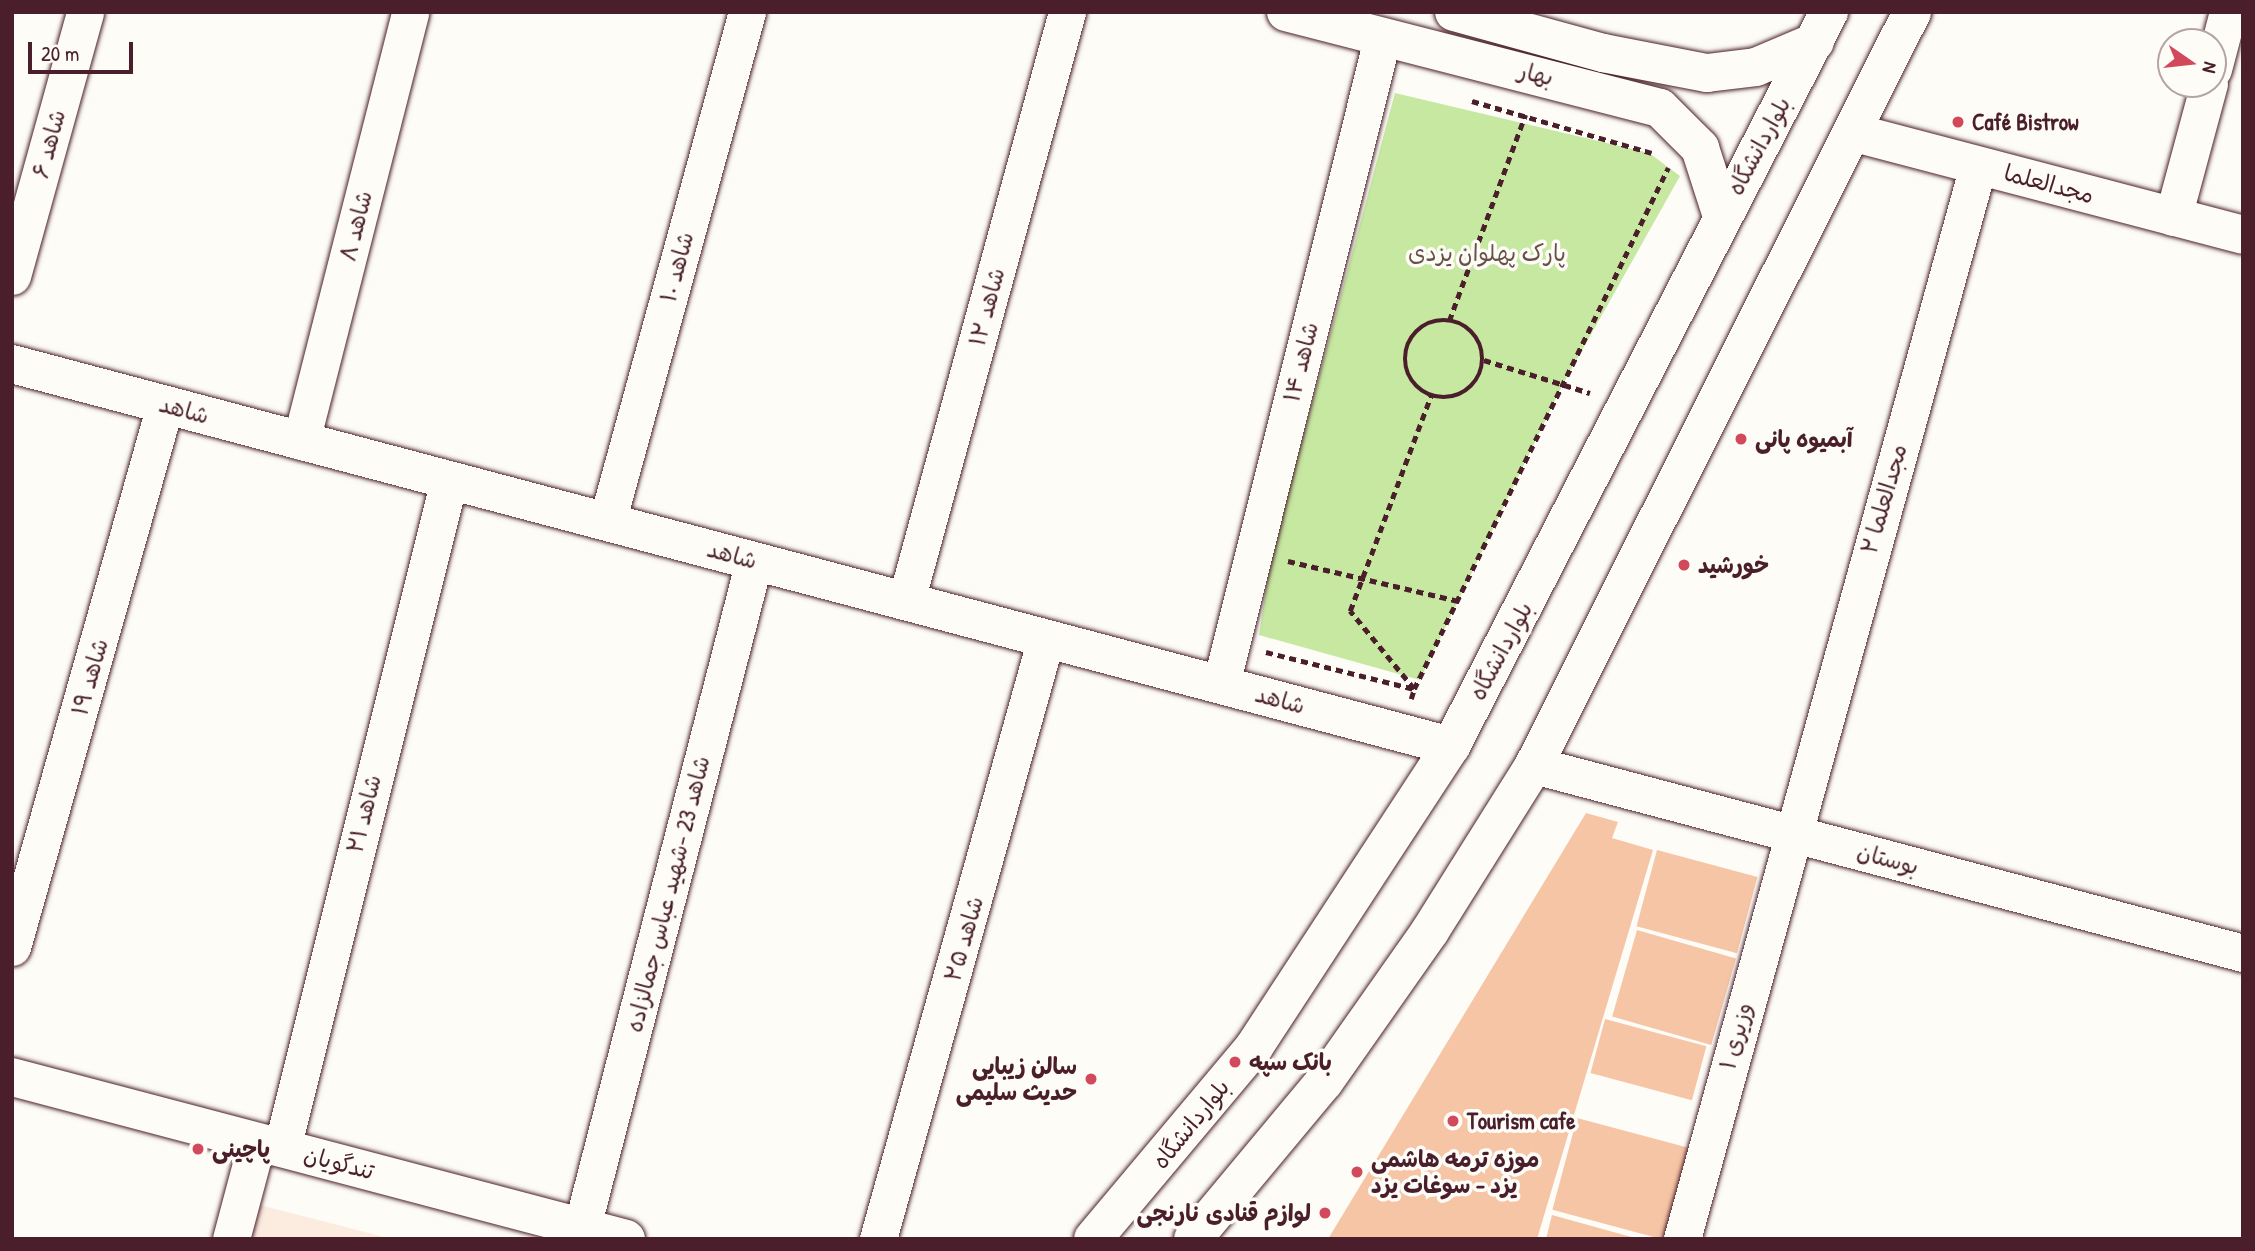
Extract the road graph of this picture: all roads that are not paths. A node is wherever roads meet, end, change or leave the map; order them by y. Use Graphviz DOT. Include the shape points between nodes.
graph roads {
  1 [pos="85,12"];
  2 [pos="410,12"];
  3 [pos="747,12"];
  4 [pos="1067,12"];
  5 [pos="1286,12"];
  6 [pos="1454,12"];
  7 [pos="1912,12"];
  8 [pos="1822,27"];
  9 [pos="1382,39"];
  10 [pos="1650,62"];
  11 [pos="1634,98"];
  12 [pos="2205,98"];
  13 [pos="1855,134"];
  14 [pos="1978,166"];
  15 [pos="1722,216"];
  16 [pos="2173,217"];
  17 [pos="2243,235"];
  18 [pos="12,276"];
  19 [pos="12,364"];
  20 [pos="165,405"];
  21 [pos="301,441"];
  22 [pos="449,480"];
  23 [pos="607,522"];
  24 [pos="754,561"];
  25 [pos="906,601"];
  26 [pos="1046,638"];
  27 [pos="1221,684"];
  28 [pos="1451,746"];
  29 [pos="1534,765"];
  30 [pos="1790,833"];
  31 [pos="12,947"];
  32 [pos="2243,953"];
  33 [pos="12,1077"];
  34 [pos="270,1145"];
  35 [pos="582,1227"];
  36 [pos="231,1239"];
  37 [pos="626,1239"];
  38 [pos="878,1239"];
  39 [pos="1093,1239"];
  40 [pos="1193,1239"];
  41 [pos="1682,1239"];
  1 -- 18 [label="street, شاهد ۶"];
  2 -- 21 [label="street, شاهد ۸"];
  3 -- 23 [label="street, شاهد ۱۰"];
  4 -- 25 [label="street, شاهد ۱۲"];
  5 -- 9 [label="street, بهار"];
  6 -- 10 [label="street, بهار"];
  7 -- 13 [label="street"];
  8 -- 10 [label="street, بهار" via="1756,67 1707,73"];
  8 -- 15 [label="street, بلواردانشگاه"];
  9 -- 11 [label="street, بهار"];
  9 -- 27 [label="street, شاهد ۱۴"];
  10 -- 11 [label="street" via="1667,78 1664,89 1650,100"];
  11 -- 15 [label="street, بهار" via="1660,108 1700,148"];
  12 -- 16 [label="street"];
  13 -- 14 [label="street, مجدالعلما"];
  13 -- 29 [label="street"];
  14 -- 16 [label="street, مجدالعلما"];
  14 -- 30 [label="street, مجدالعلما ۲"];
  15 -- 28 [label="street, بلواردانشگاه" via="1630,405"];
  16 -- 17 [label="street, مجدالعلما"];
  19 -- 20 [label="street, شاهد"];
  20 -- 21 [label="street, شاهد"];
  20 -- 31 [label="street, شاهد ۱۹"];
  21 -- 22 [label="street, شاهد"];
  22 -- 23 [label="street, شاهد"];
  22 -- 34 [label="street, شاهد ۲۱"];
  23 -- 24 [label="street, شاهد"];
  24 -- 25 [label="street, شاهد"];
  24 -- 35 [label="street, شاهد 23 -شهید عباس جمالزاده"];
  25 -- 26 [label="street, شاهد"];
  26 -- 27 [label="street, شاهد"];
  26 -- 38 [label="street, شاهد ۲۵"];
  27 -- 28 [label="street, شاهد"];
  28 -- 39 [label="street, بلواردانشگاه" via="1254,1048"];
  29 -- 30 [label="street, بوستان"];
  29 -- 40 [label="street" via="1430,931 1324,1082"];
  30 -- 32 [label="street, بوستان"];
  30 -- 41 [label="street, وزیری ۱"];
  33 -- 34 [label="street, تندگویان"];
  34 -- 35 [label="street, تندگویان"];
  34 -- 36 [label="street, شاهد ۲۱"];
  35 -- 37 [label="street, تندگویان"];
}
